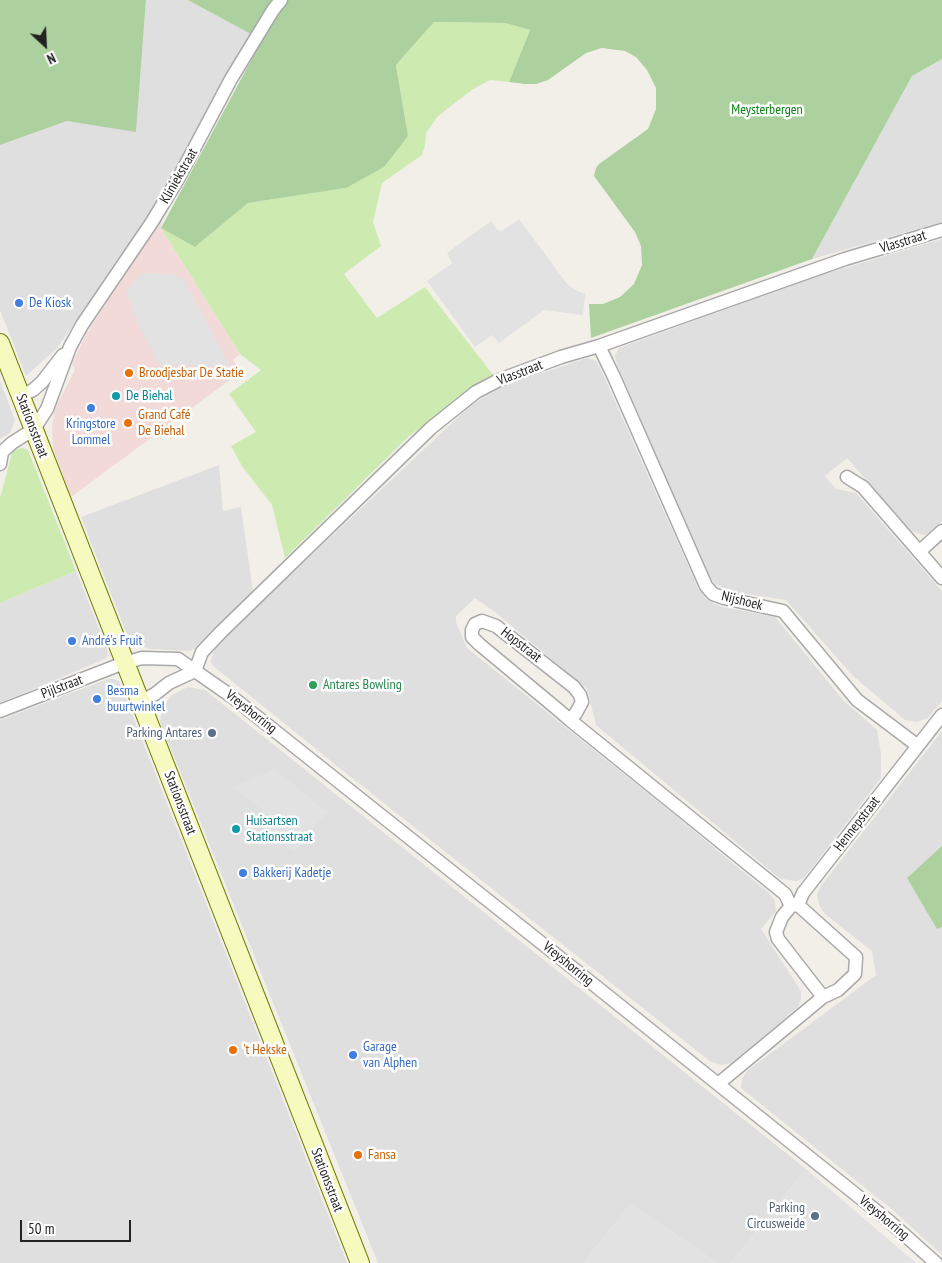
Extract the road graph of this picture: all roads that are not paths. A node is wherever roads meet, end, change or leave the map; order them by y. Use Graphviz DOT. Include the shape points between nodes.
graph roads {
  1 [pos="281,0"];
  2 [pos="942,230"];
  3 [pos="0,344"];
  4 [pos="598,346"];
  5 [pos="70,347"];
  6 [pos="21,396"];
  7 [pos="34,429"];
  8 [pos="1,456"];
  9 [pos="847,477"];
  10 [pos="942,531"];
  11 [pos="919,552"];
  12 [pos="942,578"];
  13 [pos="124,663"];
  14 [pos="195,671"];
  15 [pos="139,702"];
  16 [pos="0,710"];
  17 [pos="942,715"];
  18 [pos="570,720"];
  19 [pos="918,746"];
  20 [pos="795,905"];
  21 [pos="823,997"];
  22 [pos="718,1084"];
  23 [pos="360,1263"];
  24 [pos="936,1263"];
  1 -- 5 [label="street, Kliniekstraat" via="231,79 152,222"];
  2 -- 4 [label="street, Vlasstraat" via="845,259"];
  3 -- 6 [label="main road, Stationsstraat"];
  4 -- 14 [label="street, Vlasstraat" via="499,380 476,392 431,428 221,632 202,652"];
  4 -- 19 [label="street, Nijshoek" via="706,586 713,594 724,598 783,611 857,700"];
  5 -- 6 [label="street, Kliniekstraat" via="42,382"];
  5 -- 7 [label="street, Kliniekstraat" via="46,409"];
  6 -- 7 [label="main road, Stationsstraat"];
  7 -- 8 [label="street" via="12,443"];
  7 -- 13 [label="main road, Stationsstraat"];
  9 -- 11 [label="street" via="863,487"];
  10 -- 11 [label="street"];
  11 -- 12 [label="street"];
  13 -- 14 [label="street, Vreyshorring" via="142,658 178,659"];
  13 -- 15 [label="main road, Stationsstraat"];
  13 -- 16 [label="street, Pijlstraat"];
  14 -- 15 [label="street"];
  14 -- 22 [label="street, Vreyshorring" via="231,696"];
  15 -- 23 [label="main road, Stationsstraat"];
  17 -- 19 [label="street"];
  18 -- 18 [label="street, Hopstraat" via="472,637 476,624 482,621 496,626 574,687 582,702"];
  18 -- 20 [label="street, Hopstraat"];
  19 -- 20 [label="street, Hennepstraat"];
  20 -- 21 [label="street, Hennepstraat" via="782,917 776,932 778,939"];
  20 -- 21 [label="street" via="856,957 855,974 838,990"];
  21 -- 22 [label="street"];
  22 -- 24 [label="street, Vreyshorring" via="890,1221"];
}
